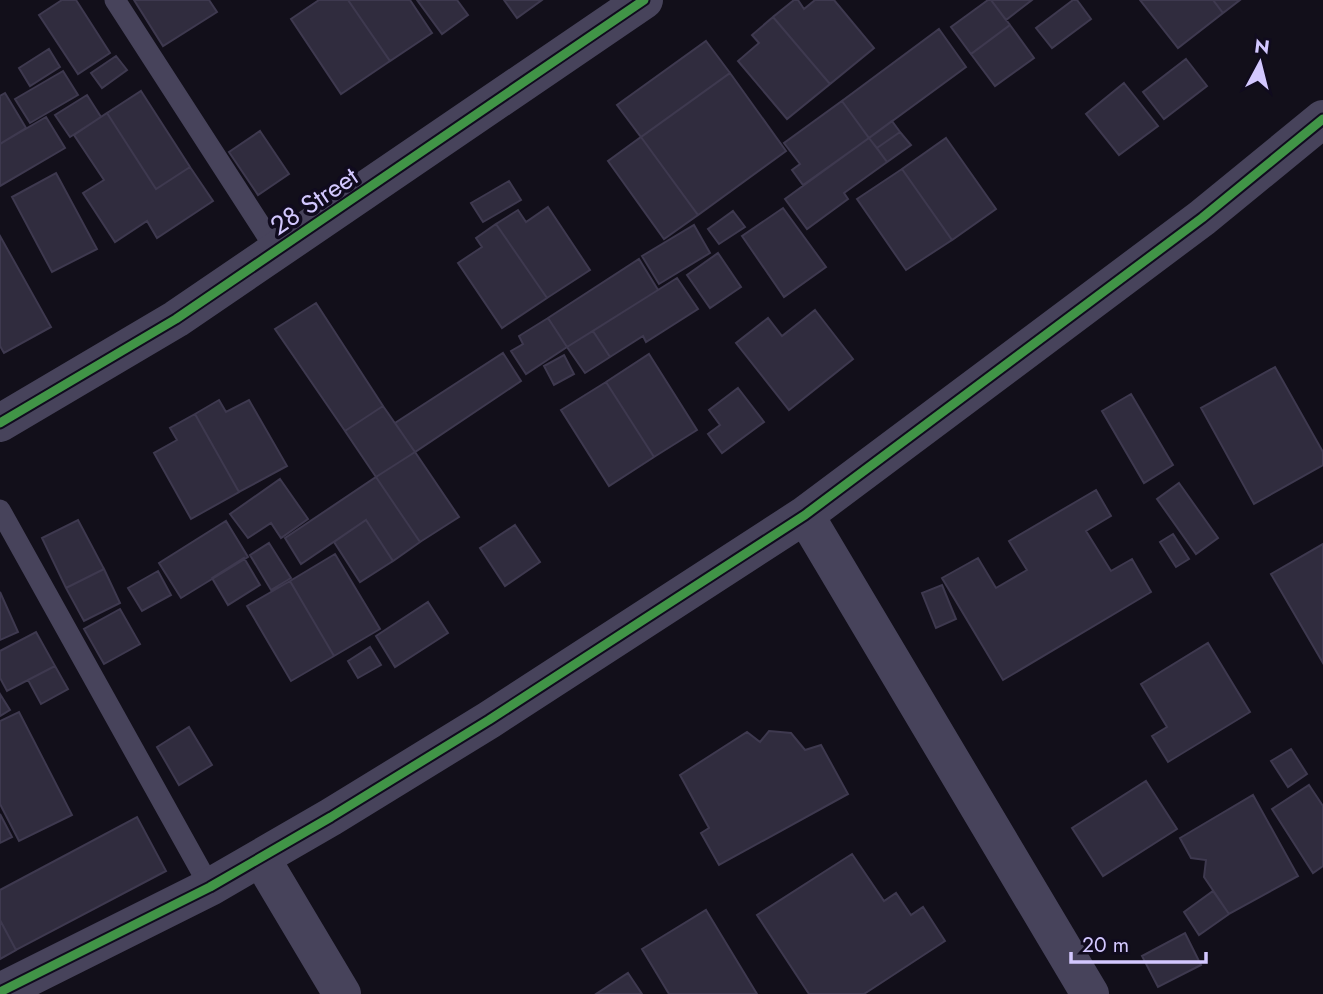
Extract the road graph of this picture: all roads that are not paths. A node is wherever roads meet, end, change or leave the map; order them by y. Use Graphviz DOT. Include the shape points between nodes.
graph roads {
  1 [pos="115,0"];
  2 [pos="644,0"];
  3 [pos="1321,126"];
  4 [pos="277,251"];
  5 [pos="0,423"];
  6 [pos="0,510"];
  7 [pos="805,515"];
  8 [pos="261,858"];
  9 [pos="210,887"];
  10 [pos="0,992"];
  11 [pos="342,994"];
  12 [pos="1090,994"];
  1 -- 4 [label="lane"];
  2 -- 4 [label="street, 28 Street"];
  3 -- 7 [label="street"];
  4 -- 5 [label="street, 28 Street" via="176,318"];
  6 -- 9 [label="lane"];
  7 -- 8 [label="street" via="489,720"];
  7 -- 12 [label="street"];
  8 -- 9 [label="street"];
  8 -- 11 [label="street"];
  9 -- 10 [label="street"];
}
